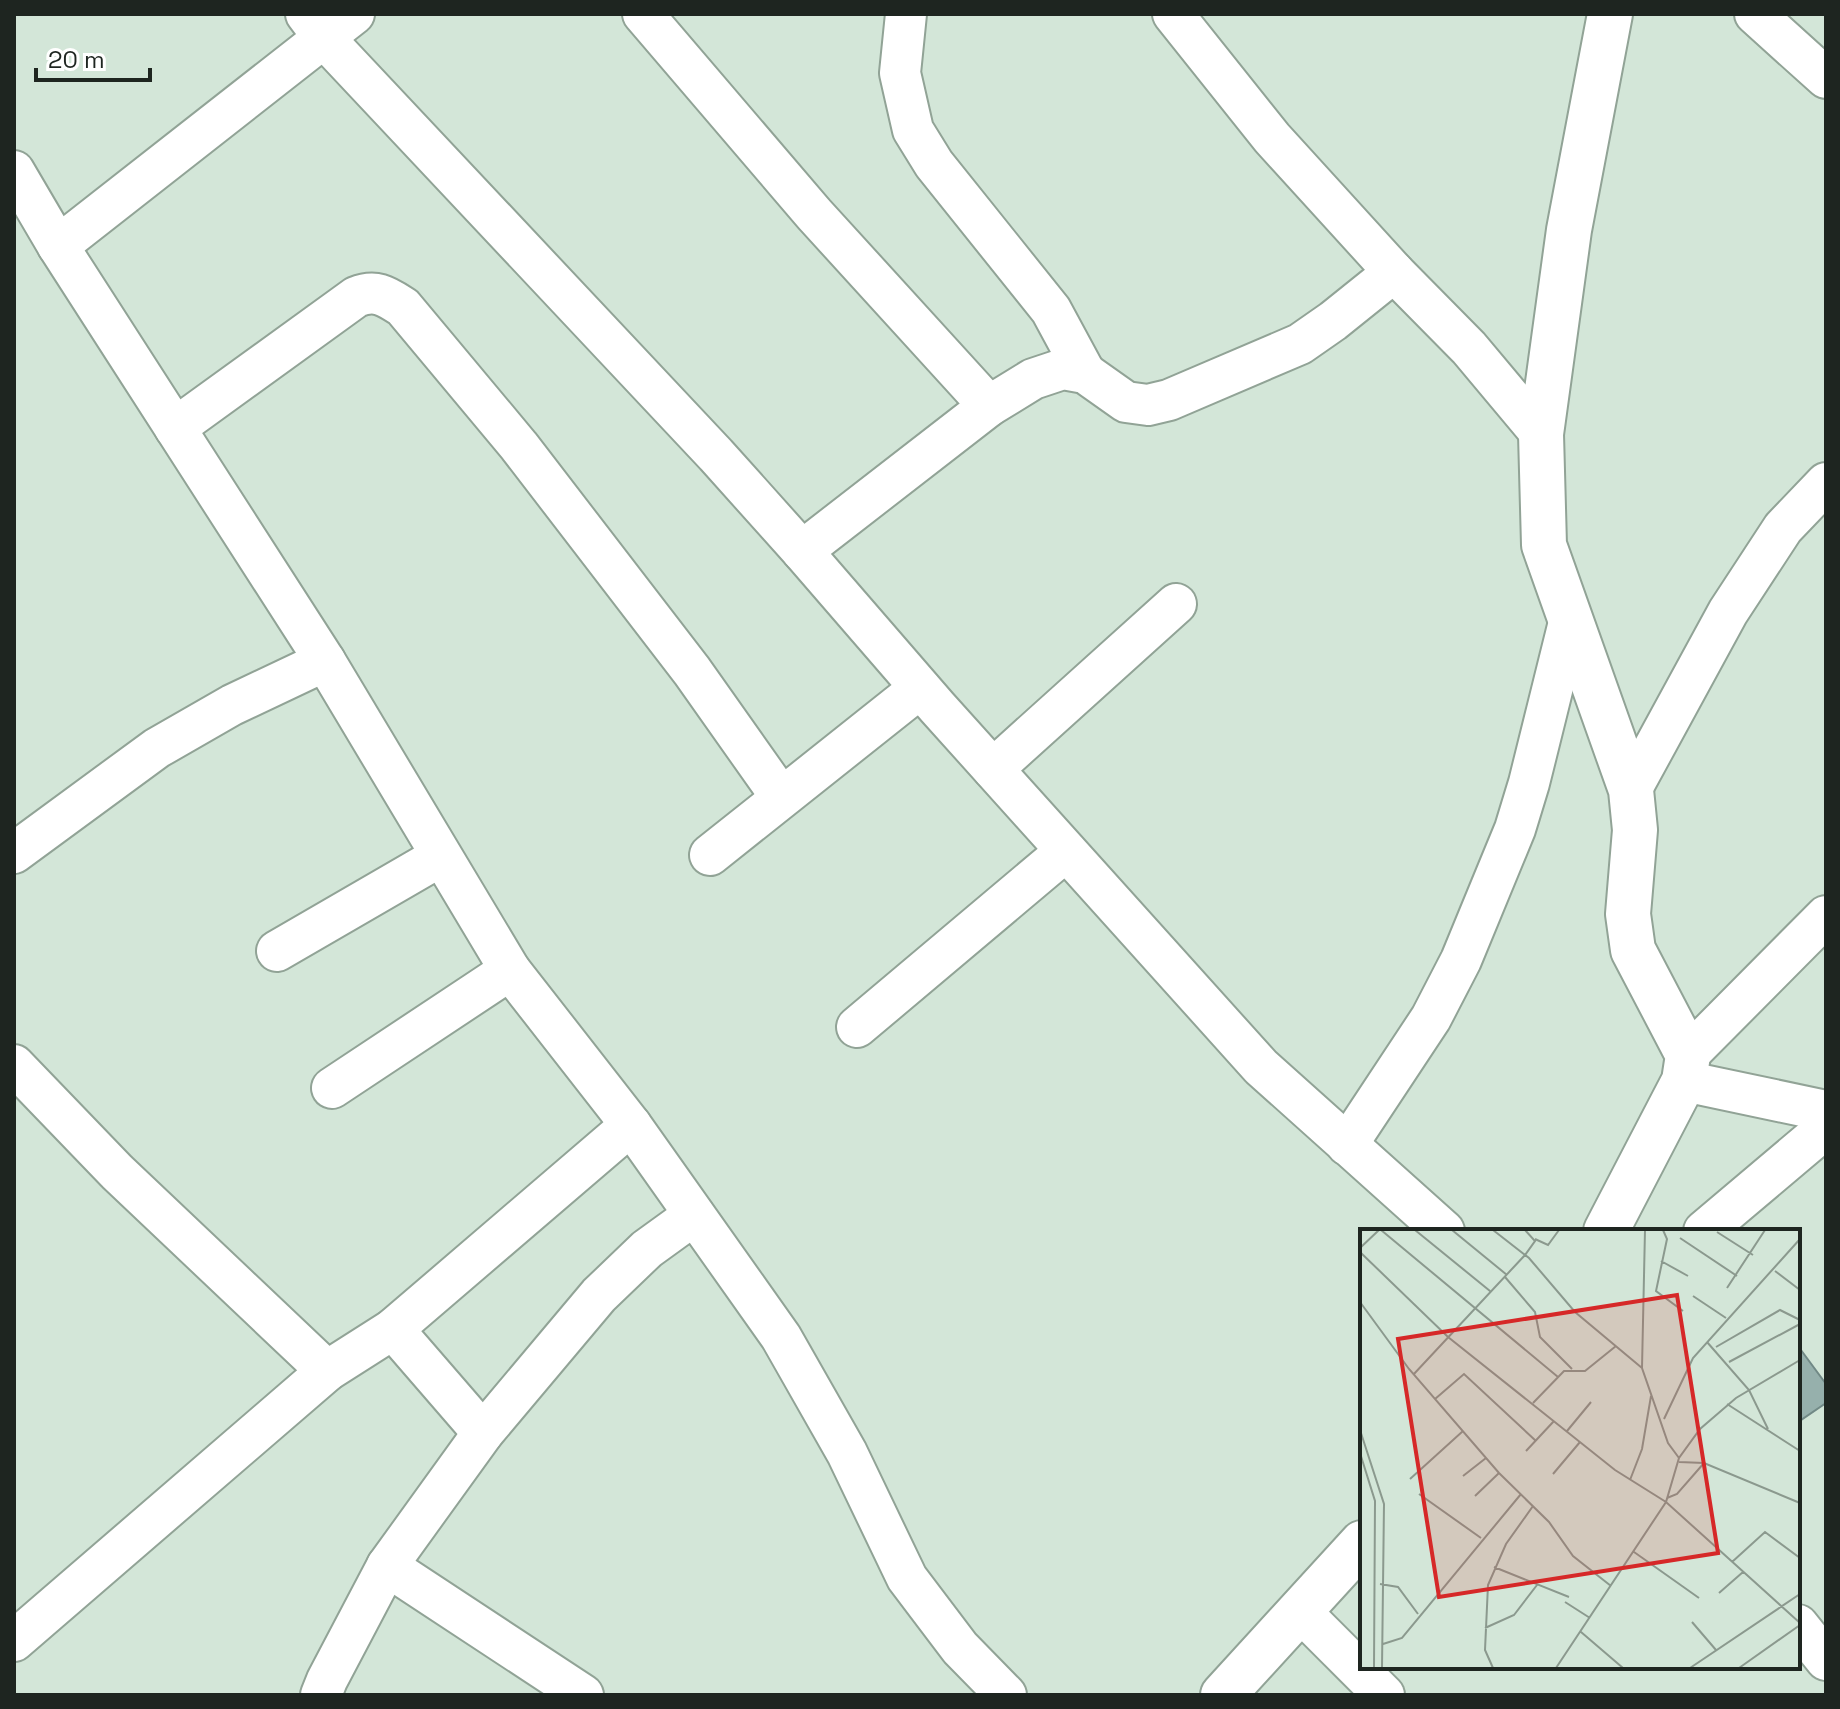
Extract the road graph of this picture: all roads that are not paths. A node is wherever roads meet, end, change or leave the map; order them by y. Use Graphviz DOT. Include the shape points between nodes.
graph roads {
  1 [pos="643,14"];
  2 [pos="906,14"];
  3 [pos="1173,14"];
  4 [pos="1610,14"];
  5 [pos="1755,14"];
  6 [pos="328,22"];
  7 [pos="1826,78"];
  8 [pos="14,171"];
  9 [pos="58,246"];
  10 [pos="1394,272"];
  11 [pos="1085,373"];
  12 [pos="989,406"];
  13 [pos="175,428"];
  14 [pos="1541,434"];
  15 [pos="1826,483"];
  16 [pos="802,551"];
  17 [pos="1176,604"];
  18 [pos="1570,618"];
  19 [pos="325,661"];
  20 [pos="920,688"];
  21 [pos="993,769"];
  22 [pos="1631,790"];
  23 [pos="781,797"];
  24 [pos="1066,851"];
  25 [pos="14,853"];
  26 [pos="710,855"];
  27 [pos="441,856"];
  28 [pos="1826,916"];
  29 [pos="277,951"];
  30 [pos="510,970"];
  31 [pos="857,1027"];
  32 [pos="14,1065"];
  33 [pos="1686,1068"];
  34 [pos="332,1088"];
  35 [pos="1826,1111"];
  36 [pos="631,1125"];
  37 [pos="1826,1128"];
  38 [pos="1347,1145"];
  39 [pos="694,1215"];
  40 [pos="1442,1229"];
  41 [pos="1607,1229"];
  42 [pos="1706,1229"];
  43 [pos="393,1329"];
  44 [pos="327,1371"];
  45 [pos="483,1433"];
  46 [pos="1360,1545"];
  47 [pos="387,1566"];
  48 [pos="1301,1612"];
  49 [pos="1800,1628"];
  50 [pos="14,1641"];
  51 [pos="1826,1660"];
  52 [pos="321,1695"];
  53 [pos="583,1695"];
  54 [pos="1006,1695"];
  55 [pos="1223,1695"];
  56 [pos="1384,1695"];
  1 -- 12 [label="street" via="814,214"];
  2 -- 11 [label="street" via="900,73 913,130 934,164 1051,310"];
  3 -- 10 [label="street" via="1272,138"];
  4 -- 14 [label="street" via="1569,230"];
  5 -- 7 [label="street"];
  6 -- 9 [label="street"];
  6 -- 16 [label="street"];
  8 -- 9 [label="street"];
  9 -- 13 [label="street"];
  10 -- 11 [label="street" via="1300,344 1169,400 1148,405 1126,402"];
  10 -- 14 [label="street" via="1469,348"];
  11 -- 12 [label="street" via="1063,369 1033,379"];
  12 -- 16 [label="street"];
  13 -- 19 [label="street"];
  13 -- 23 [label="street" via="356,297 368,292 384,295 403,307 519,446 692,671"];
  14 -- 18 [label="street" via="1544,545"];
  15 -- 22 [label="street" via="1783,528 1728,612"];
  16 -- 20 [label="street"];
  17 -- 21 [label="street"];
  18 -- 22 [label="street"];
  18 -- 38 [label="street" via="1515,829 1461,960 1431,1018"];
  19 -- 25 [label="street" via="157,748"];
  19 -- 27 [label="street"];
  20 -- 21 [label="street"];
  20 -- 23 [label="street"];
  21 -- 24 [label="street"];
  22 -- 33 [label="street" via="1635,830 1628,914 1633,950"];
  23 -- 26 [label="street"];
  24 -- 31 [label="street"];
  24 -- 38 [label="street" via="1261,1067"];
  27 -- 29 [label="street"];
  27 -- 30 [label="street"];
  28 -- 33 [label="street"];
  30 -- 34 [label="street"];
  30 -- 36 [label="street"];
  32 -- 44 [label="street" via="117,1172"];
  33 -- 35 [label="street"];
  33 -- 41 [label="street"];
  36 -- 39 [label="street"];
  36 -- 43 [label="street"];
  37 -- 42 [label="street"];
  38 -- 40 [label="street"];
  39 -- 45 [label="street" via="647,1249 599,1295"];
  39 -- 54 [label="street" via="798,1364 907,1578 960,1648"];
  43 -- 44 [label="street"];
  43 -- 45 [label="street"];
  44 -- 50 [label="street"];
  45 -- 47 [label="street"];
  46 -- 48 [label="street"];
  47 -- 52 [label="street"];
  47 -- 53 [label="street"];
  48 -- 55 [label="street"];
  48 -- 56 [label="street"];
  49 -- 51 [label="street"];
}
